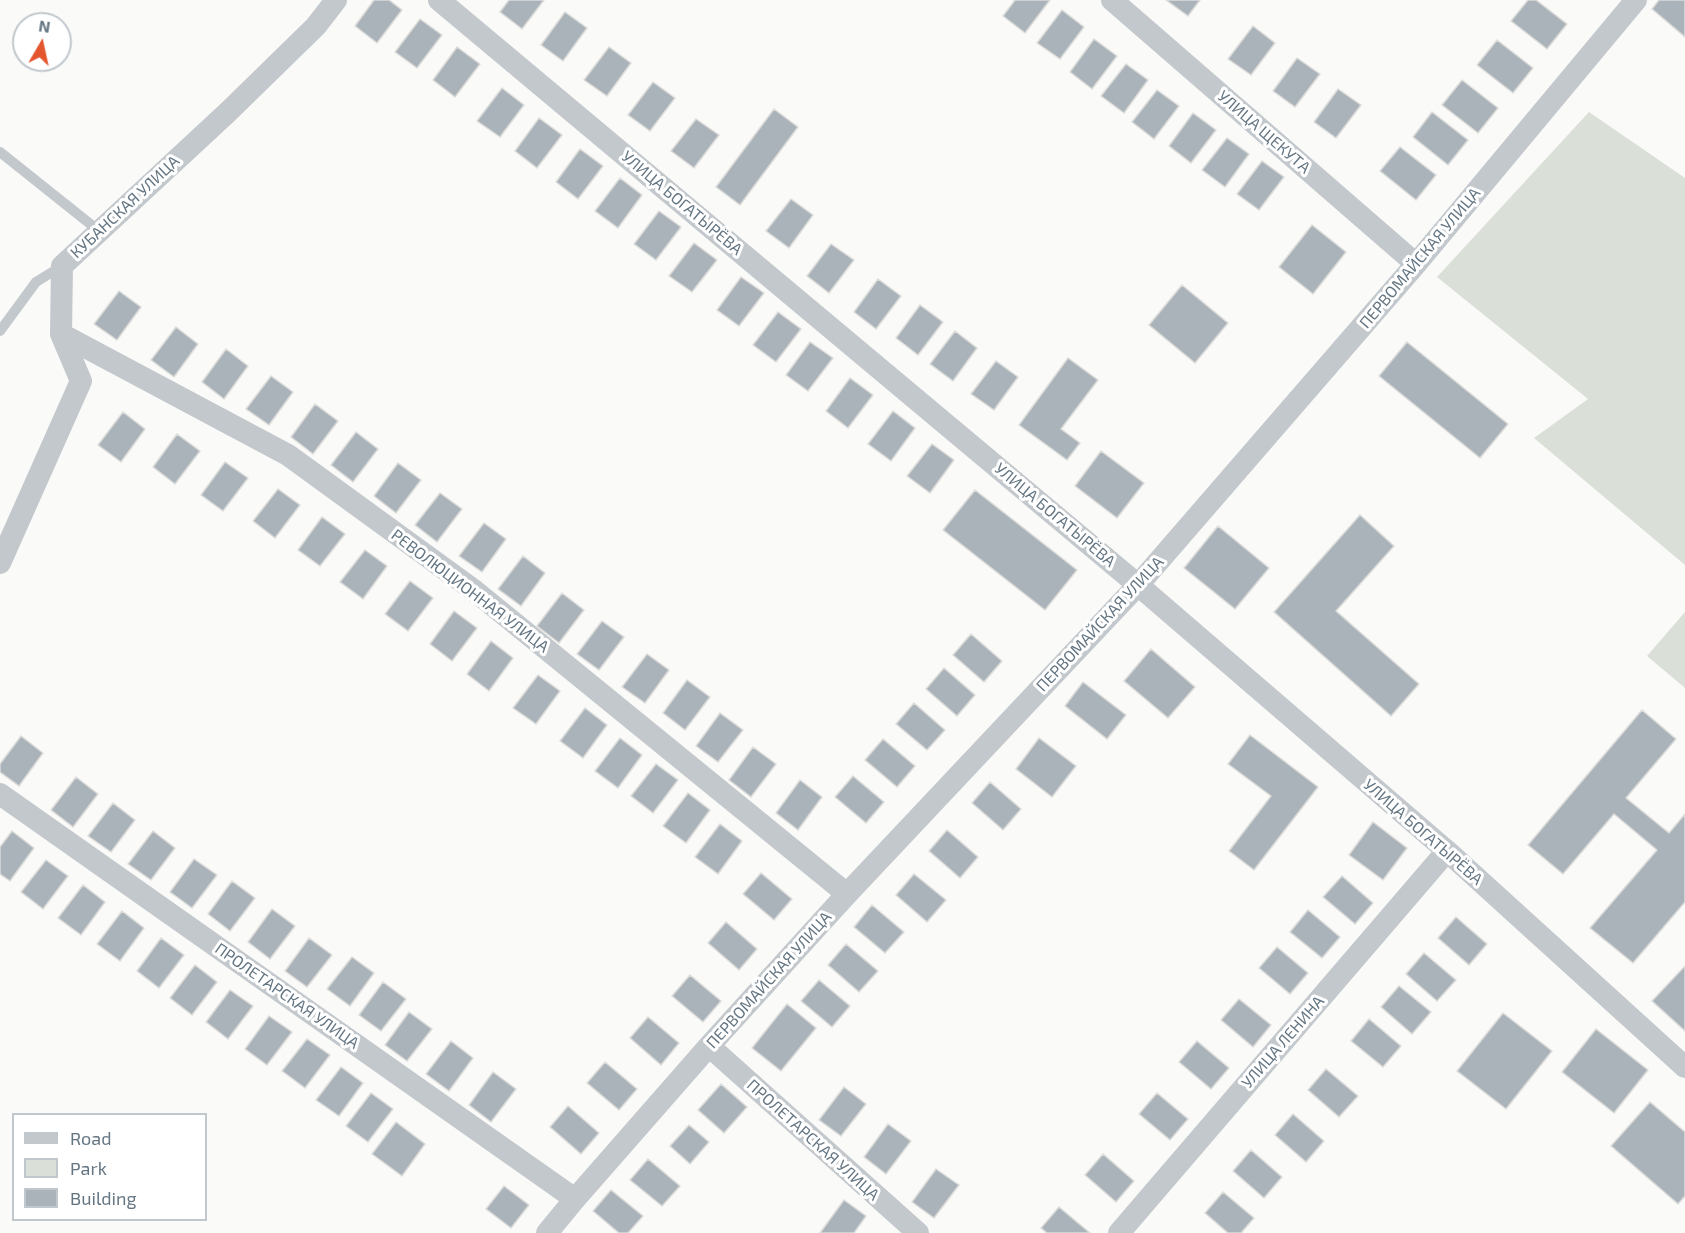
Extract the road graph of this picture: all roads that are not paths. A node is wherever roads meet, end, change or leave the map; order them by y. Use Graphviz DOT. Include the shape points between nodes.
graph roads {
  1 [pos="336,0"];
  2 [pos="440,0"];
  3 [pos="1112,0"];
  4 [pos="1636,0"];
  5 [pos="0,152"];
  6 [pos="99,231"];
  7 [pos="1416,264"];
  8 [pos="62,266"];
  9 [pos="0,331"];
  10 [pos="61,334"];
  11 [pos="0,563"];
  12 [pos="1138,585"];
  13 [pos="0,794"];
  14 [pos="1448,851"];
  15 [pos="847,894"];
  16 [pos="709,1046"];
  17 [pos="1685,1068"];
  18 [pos="575,1199"];
  19 [pos="547,1233"];
  20 [pos="918,1233"];
  21 [pos="1119,1233"];
  1 -- 6 [label="street, КУБАНСКАЯ УЛИЦА" via="316,26 228,112"];
  2 -- 12 [label="street, УЛИЦА БОГАТЫРЁВА"];
  3 -- 7 [label="street, УЛИЦА ЩЕКУТА"];
  4 -- 7 [label="street, ПЕРВОМАЙСКАЯ УЛИЦА"];
  5 -- 6 [label="lane"];
  6 -- 8 [label="street, КУБАНСКАЯ УЛИЦА"];
  7 -- 12 [label="street, ПЕРВОМАЙСКАЯ УЛИЦА"];
  8 -- 9 [label="lane" via="36,282"];
  8 -- 10 [label="street, КУБАНСКАЯ УЛИЦА"];
  10 -- 11 [label="street, КУБАНСКАЯ УЛИЦА" via="81,381"];
  10 -- 15 [label="street, РЕВОЛЮЦИОННАЯ УЛИЦА" via="288,455 475,591"];
  12 -- 14 [label="street, УЛИЦА БОГАТЫРЁВА"];
  12 -- 15 [label="street, ПЕРВОМАЙСКАЯ УЛИЦА"];
  13 -- 18 [label="street, ПРОЛЕТАРСКАЯ УЛИЦА"];
  14 -- 17 [label="street, УЛИЦА БОГАТЫРЁВА"];
  14 -- 21 [label="street, УЛИЦА ЛЕНИНА"];
  15 -- 16 [label="street, ПЕРВОМАЙСКАЯ УЛИЦА"];
  16 -- 18 [label="street, ПЕРВОМАЙСКАЯ УЛИЦА"];
  16 -- 20 [label="street, ПРОЛЕТАРСКАЯ УЛИЦА"];
  18 -- 19 [label="street, ПЕРВОМАЙСКАЯ УЛИЦА"];
}
